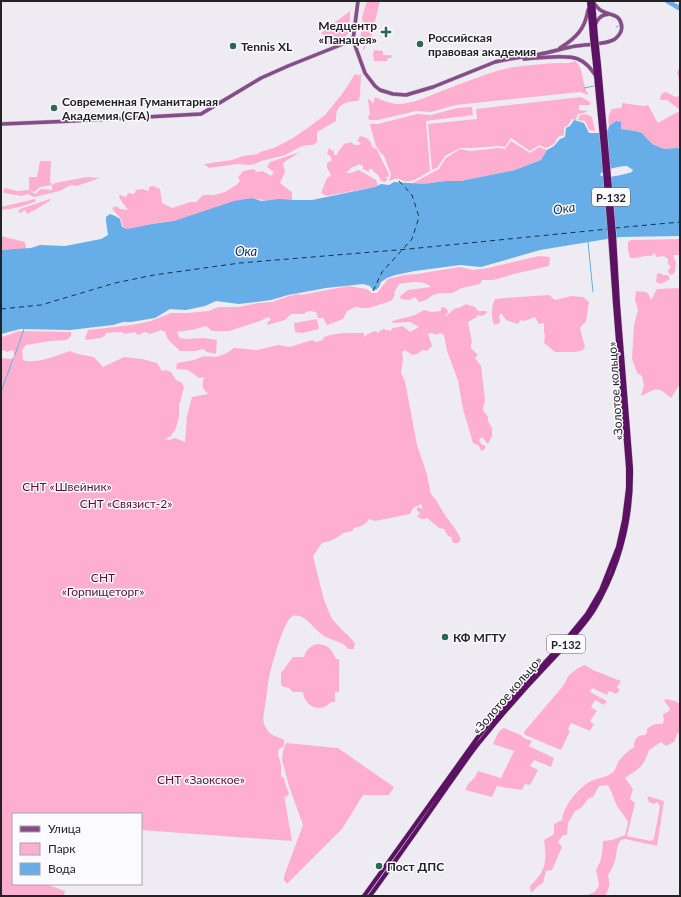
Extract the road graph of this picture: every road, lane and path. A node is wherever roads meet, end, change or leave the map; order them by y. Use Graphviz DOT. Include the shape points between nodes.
graph roads {
  1 [pos="358,1"];
  2 [pos="591,2"];
  3 [pos="611,14"];
  4 [pos="595,25"];
  5 [pos="594,38"];
  6 [pos="353,40"];
  7 [pos="555,51"];
  8 [pos="515,58"];
  9 [pos="597,65"];
  10 [pos="596,76"];
  11 [pos="599,90"];
  12 [pos="1,124"];
  13 [pos="617,304"];
  14 [pos="375,889"];
  15 [pos="364,896"];
  16 [pos="370,896"];
  17 [pos="374,896"];
  1 -- 6 [label="main road"];
  2 -- 3 [label="main road" via="603,12"];
  2 -- 4 [label="highway, Р-132"];
  2 -- 5 [label="highway, Р-132"];
  2 -- 7 [label="main road" via="586,22 579,33"];
  3 -- 4 [label="main road" via="601,16"];
  3 -- 7 [label="main road" via="622,24 621,32 615,39"];
  4 -- 5 [label="highway, Р-132"];
  5 -- 9 [label="highway, Р-132, bridge"];
  6 -- 8 [label="main road" via="364,70 372,82 380,90 399,95 433,87 495,62"];
  6 -- 12 [label="main road" via="261,78 201,114"];
  7 -- 8 [label="main road"];
  8 -- 10 [label="main road" via="579,59"];
  9 -- 10 [label="highway, Р-132"];
  9 -- 11 [label="highway, Р-132"];
  10 -- 11 [label="highway, Р-132"];
  11 -- 13 [label="highway, Р-132"];
  13 -- 14 [label="highway, «Золотое кольцо» / Р-132" via="631,488 624,537 612,573 586,621 482,739"];
  13 -- 15 [label="highway, «Золотое кольцо» / Р-132" via="628,488 618,547 601,590 587,614 564,642 478,737"];
  14 -- 16 [label="highway, «Золотое кольцо» / Р-132"];
  14 -- 17 [label="highway"];
}
